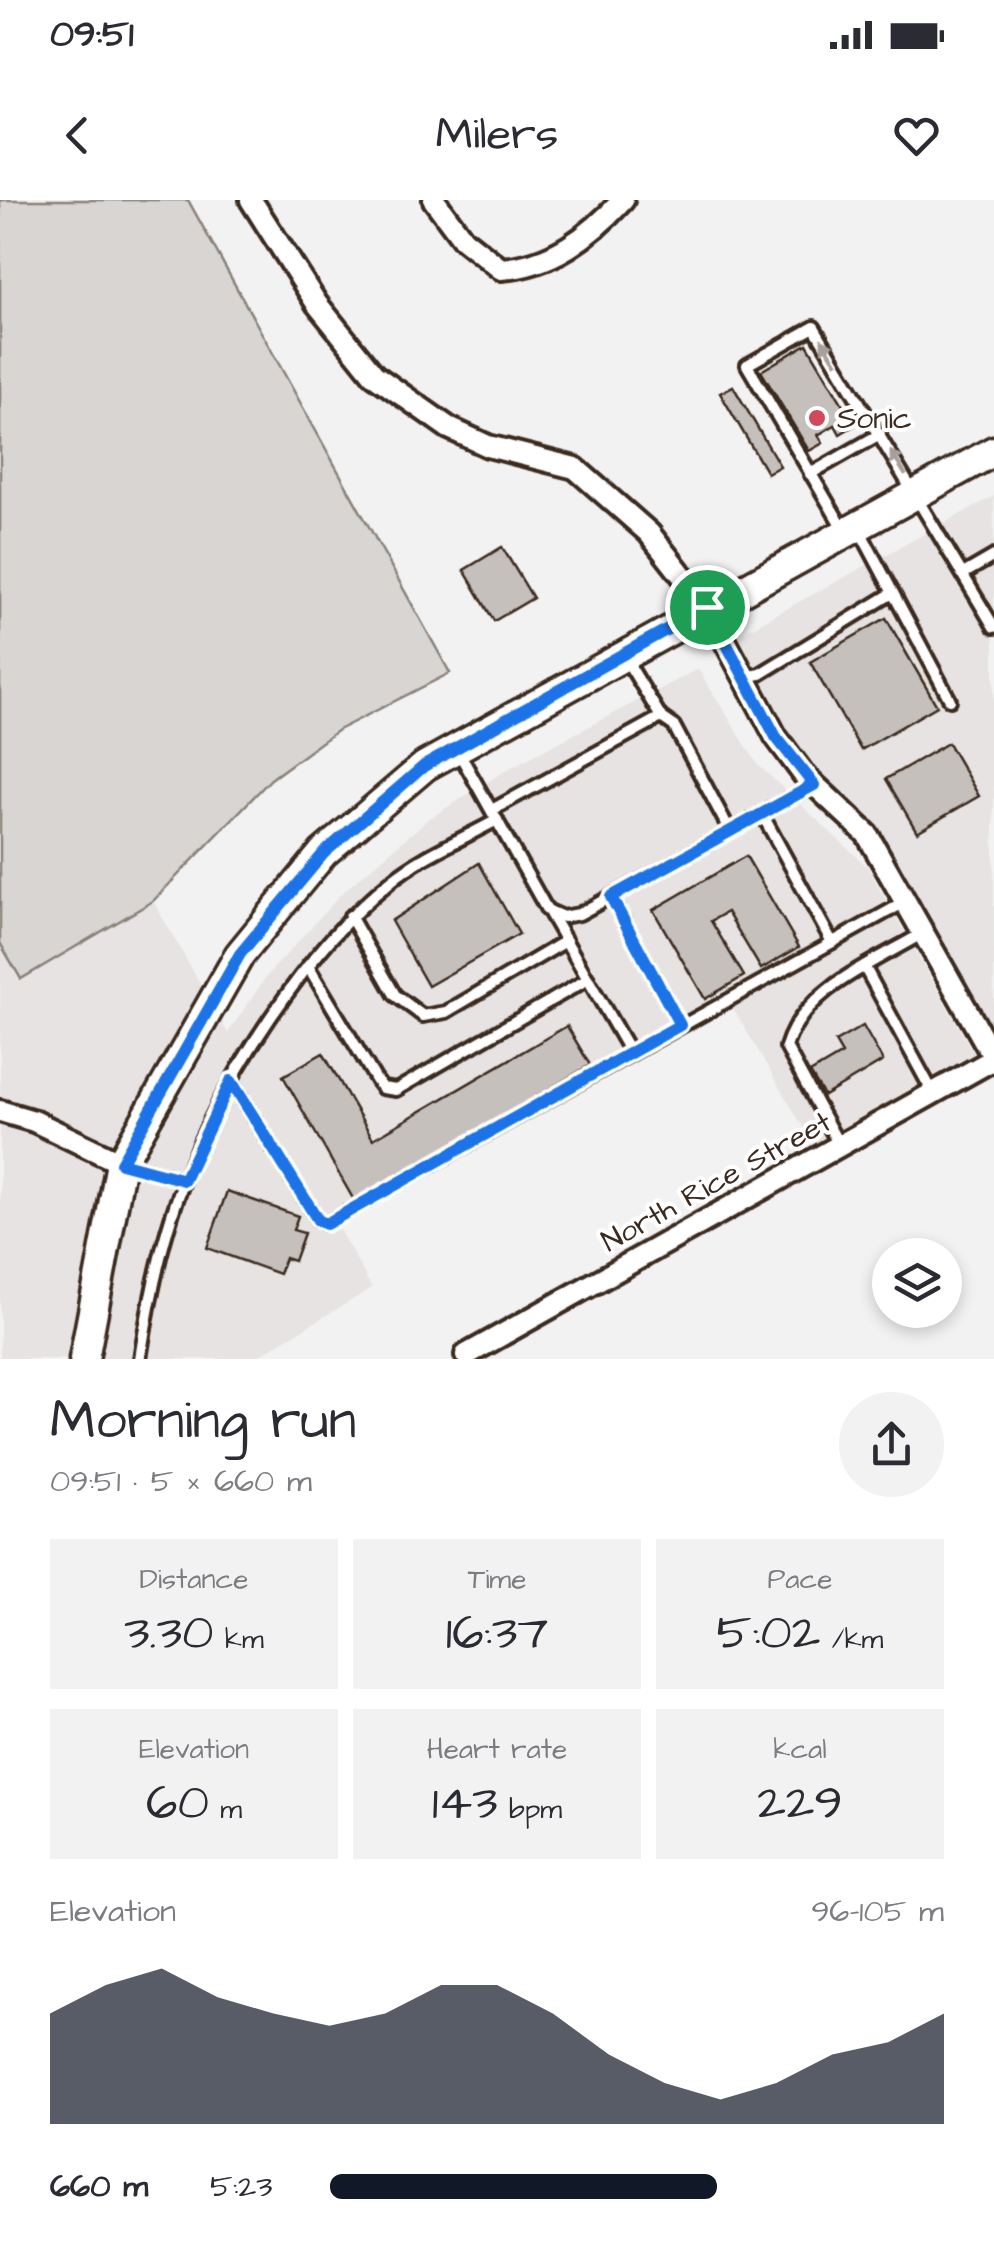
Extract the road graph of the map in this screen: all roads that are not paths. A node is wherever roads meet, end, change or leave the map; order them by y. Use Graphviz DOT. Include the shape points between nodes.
graph roads {
  1 [pos="251,200"];
  2 [pos="434,200"];
  3 [pos="623,200"];
  4 [pos="880,434"];
  5 [pos="994,451"];
  6 [pos="810,474"];
  7 [pos="916,493"];
  8 [pos="851,528"];
  9 [pos="994,556"];
  10 [pos="963,574"];
  11 [pos="891,594"];
  12 [pos="707,607"];
  13 [pos="994,627"];
  14 [pos="622,654"];
  15 [pos="744,678"];
  16 [pos="950,700"];
  17 [pos="662,716"];
  18 [pos="457,748"];
  19 [pos="814,785"];
  20 [pos="762,814"];
  21 [pos="494,815"];
  22 [pos="730,831"];
  23 [pos="611,897"];
  24 [pos="906,902"];
  25 [pos="548,910"];
  26 [pos="350,916"];
  27 [pos="923,932"];
  28 [pos="566,941"];
  29 [pos="832,942"];
  30 [pos="308,966"];
  31 [pos="865,968"];
  32 [pos="588,979"];
  33 [pos="680,1025"];
  34 [pos="630,1052"];
  35 [pos="994,1058"];
  36 [pos="231,1081"];
  37 [pos="933,1093"];
  38 [pos="0,1111"];
  39 [pos="839,1146"];
  40 [pos="121,1163"];
  41 [pos="184,1180"];
  42 [pos="466,1356"];
  43 [pos="84,1359"];
  44 [pos="140,1359"];
  1 -- 12 [label="street" via="325,315 374,375 448,428 519,456 575,468 649,533"];
  2 -- 3 [label="street" via="472,248 501,269 525,267 571,246"];
  4 -- 6 [label="lane"];
  4 -- 6 [label="lane, one-way" via="814,327 747,365"];
  7 -- 4 [label="lane, one-way"];
  5 -- 7 [label="main road"];
  6 -- 8 [label="lane"];
  7 -- 8 [label="main road"];
  7 -- 10 [label="lane"];
  8 -- 11 [label="lane"];
  8 -- 12 [label="main road"];
  9 -- 10 [label="lane"];
  10 -- 13 [label="lane"];
  11 -- 15 [label="lane"];
  11 -- 16 [label="lane"];
  12 -- 14 [label="main road"];
  12 -- 15 [label="street"];
  14 -- 17 [label="lane"];
  14 -- 18 [label="main road"];
  15 -- 19 [label="street" via="776,737"];
  17 -- 21 [label="lane"];
  17 -- 22 [label="lane" via="674,726"];
  18 -- 21 [label="lane"];
  18 -- 40 [label="main road" via="424,766 324,853 240,954"];
  19 -- 20 [label="lane"];
  19 -- 24 [label="street" via="868,834"];
  20 -- 22 [label="lane"];
  20 -- 29 [label="lane"];
  21 -- 25 [label="lane"];
  21 -- 26 [label="lane" via="394,877"];
  22 -- 23 [label="lane"];
  23 -- 25 [label="lane" via="578,914"];
  23 -- 33 [label="lane"];
  24 -- 27 [label="street"];
  24 -- 29 [label="lane"];
  25 -- 28 [label="lane"];
  26 -- 28 [label="lane" via="395,995 424,1016 446,1012"];
  26 -- 30 [label="lane"];
  27 -- 31 [label="lane"];
  27 -- 35 [label="street"];
  28 -- 32 [label="lane"];
  29 -- 33 [label="lane"];
  30 -- 32 [label="lane" via="376,1080 396,1090"];
  30 -- 36 [label="lane"];
  31 -- 37 [label="lane"];
  31 -- 39 [label="lane" via="816,998 786,1047"];
  32 -- 34 [label="lane"];
  33 -- 34 [label="lane"];
  34 -- 36 [label="lane" via="326,1224"];
  35 -- 37 [label="street, North Rice Street"];
  36 -- 41 [label="lane"];
  37 -- 39 [label="street, North Rice Street"];
  38 -- 40 [label="street" via="34,1120"];
  39 -- 42 [label="street, North Rice Street"];
  40 -- 41 [label="lane"];
  40 -- 43 [label="main road"];
  41 -- 44 [label="lane"];
}
